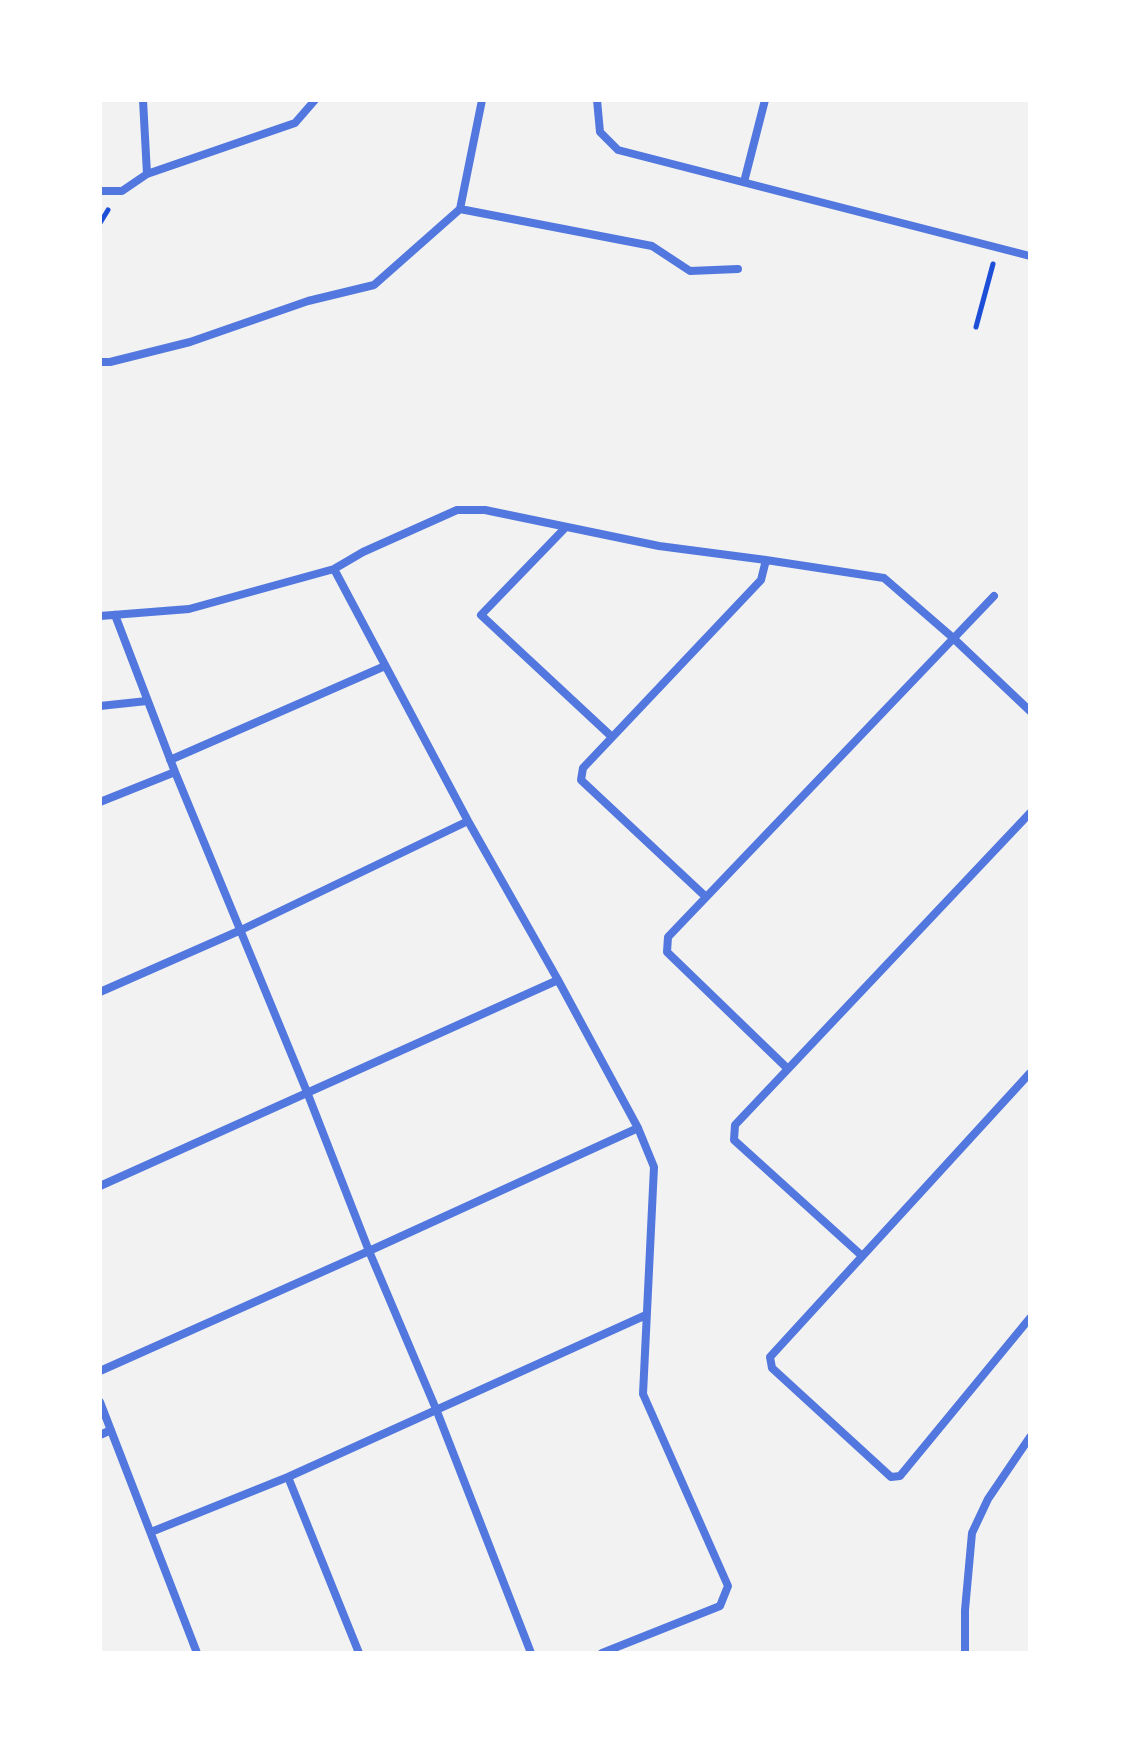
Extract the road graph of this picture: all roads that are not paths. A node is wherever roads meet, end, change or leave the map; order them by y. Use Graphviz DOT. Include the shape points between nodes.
graph roads {
  1 [pos="143,100"];
  2 [pos="315,100"];
  3 [pos="482,100"];
  4 [pos="597,100"];
  5 [pos="765,100"];
  6 [pos="147,174"];
  7 [pos="744,182"];
  8 [pos="100,191"];
  9 [pos="460,209"];
  10 [pos="1030,256"];
  11 [pos="738,269"];
  12 [pos="100,362"];
  13 [pos="566,527"];
  14 [pos="766,560"];
  15 [pos="334,569"];
  16 [pos="994,596"];
  17 [pos="115,615"];
  18 [pos="100,616"];
  19 [pos="952,637"];
  20 [pos="385,666"];
  21 [pos="147,701"];
  22 [pos="100,706"];
  23 [pos="1030,711"];
  24 [pos="612,737"];
  25 [pos="170,760"];
  26 [pos="175,772"];
  27 [pos="100,802"];
  28 [pos="1030,813"];
  29 [pos="468,821"];
  30 [pos="706,897"];
  31 [pos="241,930"];
  32 [pos="558,980"];
  33 [pos="100,992"];
  34 [pos="788,1069"];
  35 [pos="1030,1073"];
  36 [pos="307,1092"];
  37 [pos="638,1128"];
  38 [pos="100,1186"];
  39 [pos="369,1251"];
  40 [pos="861,1255"];
  41 [pos="646,1315"];
  42 [pos="1030,1318"];
  43 [pos="100,1371"];
  44 [pos="100,1402"];
  45 [pos="436,1409"];
  46 [pos="111,1430"];
  47 [pos="100,1435"];
  48 [pos="1030,1437"];
  49 [pos="288,1477"];
  50 [pos="151,1532"];
  51 [pos="197,1653"];
  52 [pos="359,1653"];
  53 [pos="531,1653"];
  54 [pos="602,1653"];
  55 [pos="965,1653"];
  1 -- 6 [label="street"];
  2 -- 6 [label="street" via="295,123"];
  3 -- 9 [label="street"];
  4 -- 7 [label="street" via="600,132 618,150"];
  5 -- 7 [label="street"];
  6 -- 8 [label="street" via="122,191"];
  7 -- 10 [label="street"];
  9 -- 11 [label="street" via="652,246 690,271"];
  9 -- 12 [label="street" via="374,285 308,301 190,342"];
  13 -- 14 [label="street"];
  13 -- 15 [label="street" via="485,510 457,510"];
  13 -- 24 [label="street" via="481,615"];
  14 -- 19 [label="street" via="884,578"];
  14 -- 24 [label="street" via="761,580"];
  15 -- 17 [label="street" via="189,609"];
  15 -- 20 [label="street"];
  16 -- 19 [label="street"];
  17 -- 18 [label="street"];
  17 -- 21 [label="street"];
  19 -- 23 [label="street"];
  19 -- 30 [label="street"];
  20 -- 25 [label="street"];
  20 -- 29 [label="street"];
  21 -- 22 [label="street"];
  21 -- 25 [label="street"];
  24 -- 30 [label="street" via="583,768 581,780"];
  25 -- 26 [label="street"];
  26 -- 27 [label="street"];
  26 -- 31 [label="street"];
  28 -- 34 [label="street"];
  29 -- 31 [label="street"];
  29 -- 32 [label="street"];
  30 -- 34 [label="street" via="668,937 667,952"];
  31 -- 33 [label="street"];
  31 -- 36 [label="street"];
  32 -- 36 [label="street"];
  32 -- 37 [label="street"];
  34 -- 40 [label="street" via="735,1125 734,1140"];
  35 -- 40 [label="street"];
  36 -- 38 [label="street"];
  36 -- 39 [label="street"];
  37 -- 39 [label="street"];
  37 -- 41 [label="street" via="654,1167"];
  39 -- 43 [label="street"];
  39 -- 45 [label="street"];
  40 -- 42 [label="street" via="770,1357 772,1368 891,1477 900,1476"];
  41 -- 45 [label="street"];
  41 -- 54 [label="street" via="643,1394 728,1586 720,1606"];
  44 -- 46 [label="street"];
  45 -- 49 [label="street"];
  45 -- 53 [label="street"];
  46 -- 47 [label="street"];
  46 -- 50 [label="street"];
  48 -- 55 [label="street" via="972,1533"];
  49 -- 50 [label="street"];
  49 -- 52 [label="street"];
  50 -- 51 [label="street"];
}
